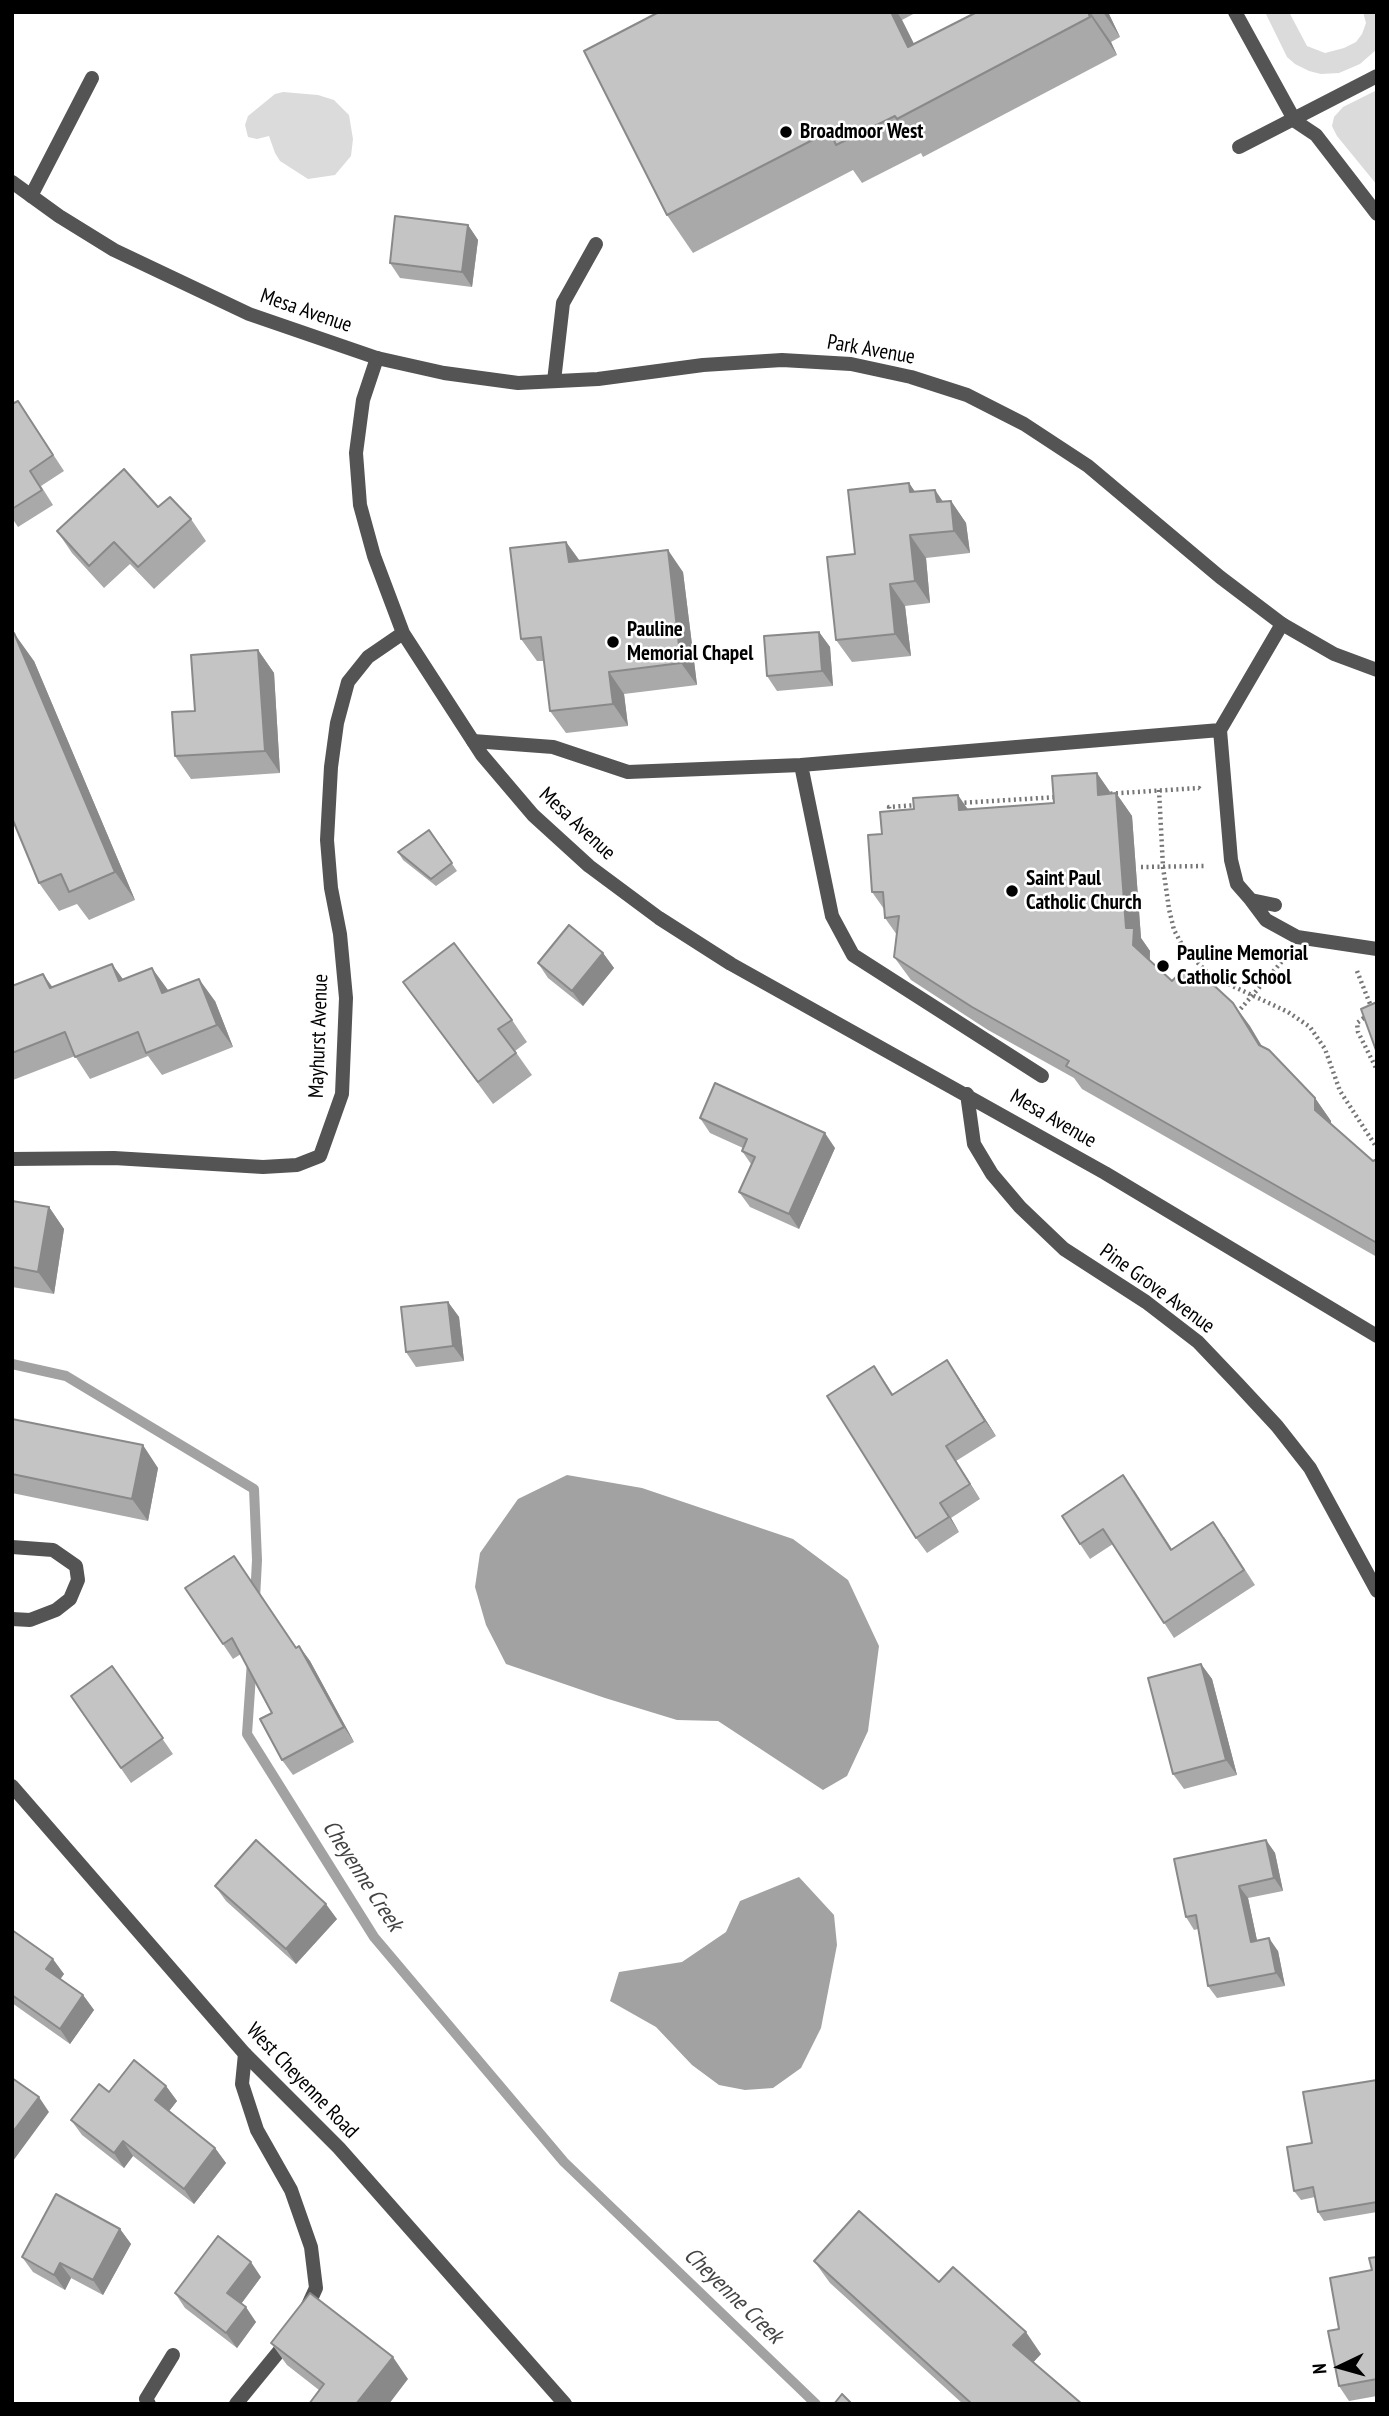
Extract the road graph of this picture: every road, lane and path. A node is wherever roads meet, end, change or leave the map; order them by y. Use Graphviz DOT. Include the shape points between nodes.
graph roads {
  1 [pos="1235,12"];
  2 [pos="1377,76"];
  3 [pos="92,78"];
  4 [pos="1295,121"];
  5 [pos="1239,147"];
  6 [pos="12,182"];
  7 [pos="31,196"];
  8 [pos="1377,214"];
  9 [pos="596,244"];
  10 [pos="377,358"];
  11 [pos="554,381"];
  12 [pos="1282,624"];
  13 [pos="403,633"];
  14 [pos="1377,670"];
  15 [pos="1220,730"];
  16 [pos="473,741"];
  17 [pos="801,765"];
  18 [pos="1159,790"];
  19 [pos="1092,794"];
  20 [pos="1065,796"];
  21 [pos="985,801"];
  22 [pos="1200,801"];
  23 [pos="957,803"];
  24 [pos="930,804"];
  25 [pos="986,811"];
  26 [pos="890,818"];
  27 [pos="1204,853"];
  28 [pos="1141,867"];
  29 [pos="1163,867"];
  30 [pos="1251,900"];
  31 [pos="1275,905"];
  32 [pos="1377,949"];
  33 [pos="1285,957"];
  34 [pos="1355,966"];
  35 [pos="1252,995"];
  36 [pos="1375,1009"];
  37 [pos="1236,1014"];
  38 [pos="1377,1070"];
  39 [pos="1042,1076"];
  40 [pos="967,1094"];
  41 [pos="1377,1148"];
  42 [pos="12,1159"];
  43 [pos="1377,1336"];
  44 [pos="12,1547"];
  45 [pos="1377,1591"];
  46 [pos="12,1619"];
  47 [pos="12,1786"];
  48 [pos="245,2054"];
  49 [pos="173,2355"];
  50 [pos="149,2404"];
  51 [pos="236,2404"];
  52 [pos="565,2404"];
  1 -- 4 [label="street"];
  2 -- 4 [label="street"];
  3 -- 7 [label="street"];
  4 -- 5 [label="street"];
  4 -- 8 [label="street" via="1316,135"];
  6 -- 7 [label="street, Mesa Avenue"];
  7 -- 10 [label="street, Mesa Avenue" via="114,250 169,278 248,314"];
  9 -- 11 [label="street" via="563,303"];
  10 -- 11 [label="street, Park Avenue" via="518,383"];
  10 -- 13 [label="street, Mesa Avenue" via="363,400 356,453 360,505"];
  11 -- 12 [label="street, Park Avenue" via="782,360 850,364 967,395 1024,424 1088,466"];
  12 -- 14 [label="street, Park Avenue" via="1334,654"];
  12 -- 15 [label="street"];
  13 -- 16 [label="street, Mesa Avenue"];
  13 -- 42 [label="street, Mayhurst Avenue" via="368,657 348,682 337,723 327,840 346,998 344,1051 342,1094 320,1156 298,1165 263,1167 114,1158"];
  15 -- 17 [label="street"];
  15 -- 30 [label="street" via="1231,860 1237,884"];
  16 -- 17 [label="street" via="553,747 628,772"];
  16 -- 40 [label="street, Mesa Avenue" via="533,815 589,866 659,918 731,964"];
  17 -- 39 [label="street" via="832,916 853,955"];
  18 -- 19 [label="path"];
  18 -- 22 [label="path" via="1199,788"];
  18 -- 29 [label="path"];
  20 -- 21 [label="path"];
  21 -- 23 [label="path"];
  21 -- 25 [label="path"];
  24 -- 26 [label="path" via="889,807"];
  27 -- 29 [label="path" via="1205,866"];
  28 -- 29 [label="path"];
  29 -- 35 [label="path" via="1174,930 1185,950 1210,976"];
  30 -- 31 [label="street"];
  30 -- 32 [label="street" via="1266,920 1297,937"];
  33 -- 35 [label="path"];
  34 -- 36 [label="path"];
  35 -- 37 [label="path"];
  35 -- 41 [label="path" via="1310,1027 1325,1049 1340,1091"];
  36 -- 38 [label="path" via="1357,1023"];
  40 -- 43 [label="street, Mesa Avenue"];
  40 -- 45 [label="street, Pine Grove Avenue" via="974,1144 992,1174 1064,1249 1198,1342 1277,1426 1310,1468"];
  44 -- 46 [label="street" via="53,1550 76,1566 78,1580 70,1599 56,1610 30,1620"];
  47 -- 48 [label="street, West Cheyenne Road"];
  48 -- 51 [label="street" via="242,2084 257,2130 291,2190 312,2247 316,2288 298,2326"];
  48 -- 52 [label="street, West Cheyenne Road" via="339,2148"];
  49 -- 50 [label="street" via="146,2399"];
}
